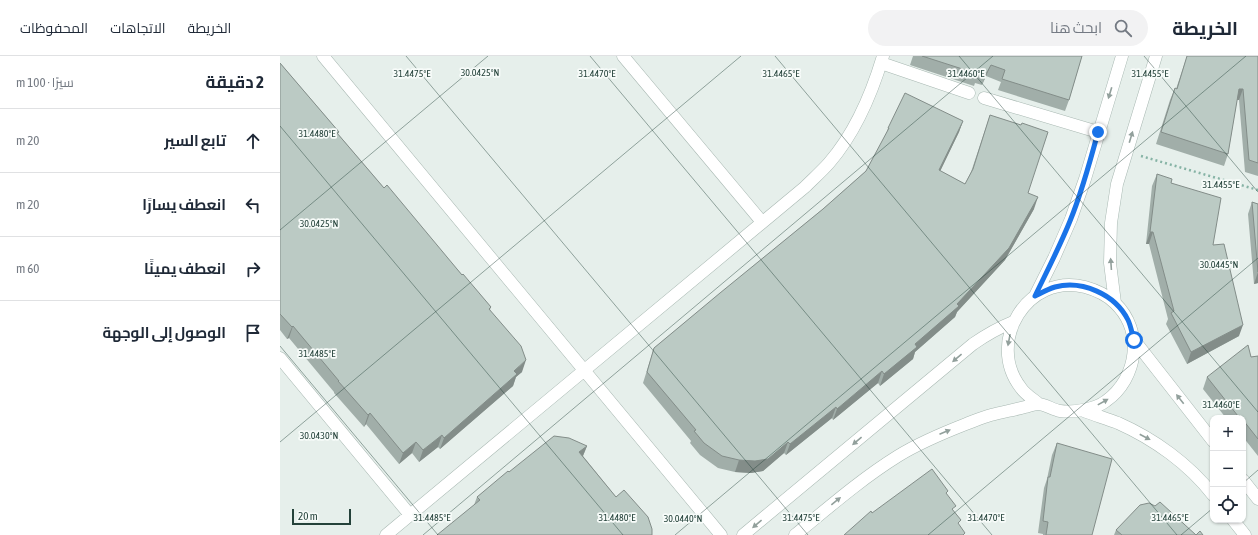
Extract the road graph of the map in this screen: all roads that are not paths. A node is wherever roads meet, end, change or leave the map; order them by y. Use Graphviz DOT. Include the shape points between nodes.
graph roads {
  1 [pos="323,56"];
  2 [pos="623,56"];
  3 [pos="1122,56"];
  4 [pos="1156,56"];
  5 [pos="882,60"];
  6 [pos="969,93"];
  7 [pos="984,98"];
  8 [pos="1098,132"];
  9 [pos="762,222"];
  10 [pos="1035,296"];
  11 [pos="1115,303"];
  12 [pos="1013,322"];
  13 [pos="1134,340"];
  14 [pos="280,358"];
  15 [pos="584,370"];
  16 [pos="1039,404"];
  17 [pos="1084,411"];
  18 [pos="1210,437"];
  19 [pos="1246,484"];
  20 [pos="1210,492"];
  21 [pos="1258,499"];
  22 [pos="410,515"];
  23 [pos="1235,523"];
  24 [pos="386,535"];
  25 [pos="721,535"];
  26 [pos="743,535"];
  27 [pos="795,535"];
  28 [pos="1245,535"];
  1 -- 15 [label="street"];
  2 -- 9 [label="street"];
  3 -- 8 [label="street, one-way"];
  11 -- 4 [label="street, one-way" via="1110,263 1111,223 1117,184"];
  5 -- 6 [label="street"];
  5 -- 9 [label="street" via="866,103 850,134 830,162"];
  7 -- 8 [label="street"];
  8 -- 10 [label="street" via="1071,219"];
  9 -- 15 [label="street"];
  10 -- 11 [label="street" via="1055,287 1076,285 1097,291"];
  10 -- 12 [label="street" via="1022,308"];
  11 -- 13 [label="street" via="1128,320"];
  12 -- 16 [label="street, one-way" via="1007,345 1010,368 1021,389"];
  12 -- 26 [label="street, one-way" via="973,344"];
  17 -- 13 [label="street, one-way" via="1105,402 1123,386 1133,364"];
  18 -- 13 [label="street, one-way"];
  14 -- 22 [label="street"];
  15 -- 22 [label="street"];
  15 -- 25 [label="street"];
  16 -- 17 [label="street" via="1060,411"];
  27 -- 16 [label="street, one-way" via="857,484 898,456 943,433 983,418"];
  17 -- 20 [label="street, one-way" via="1119,424 1152,441 1183,464"];
  19 -- 21 [label="street"];
  22 -- 24 [label="street"];
  23 -- 28 [label="street"];
}
